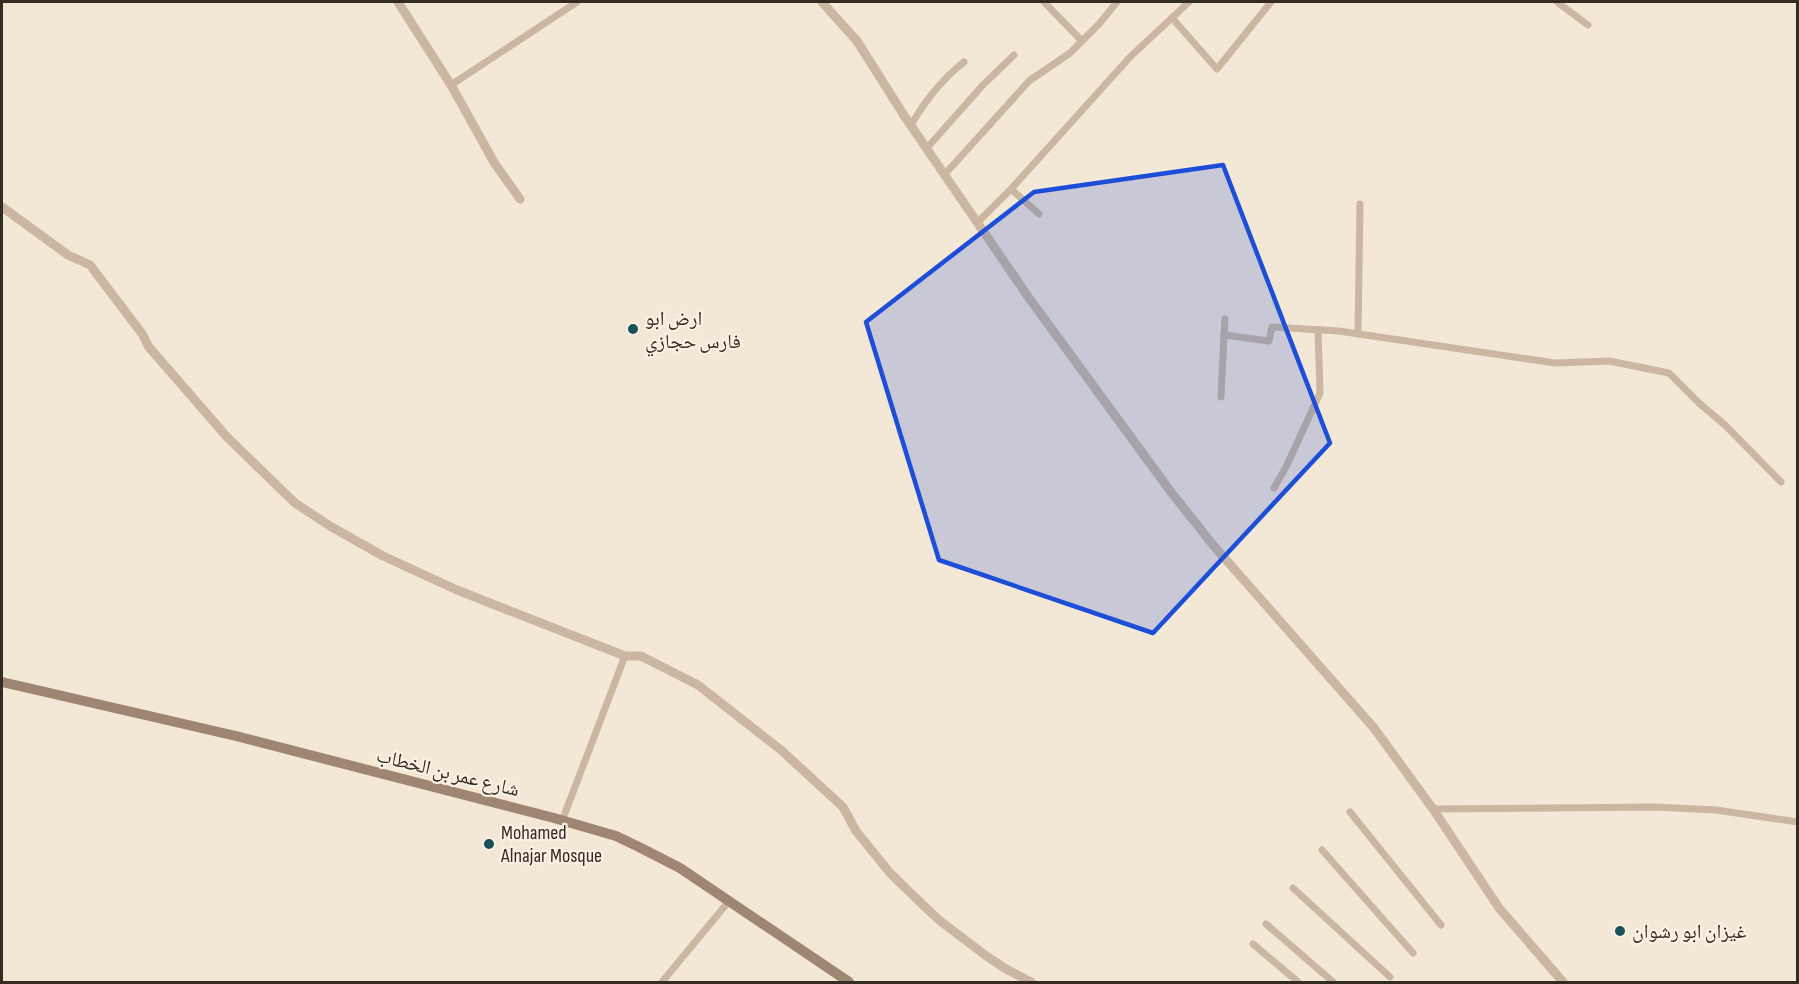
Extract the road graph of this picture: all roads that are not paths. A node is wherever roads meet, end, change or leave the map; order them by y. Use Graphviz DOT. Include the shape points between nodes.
graph roads {
  1 [pos="398,2"];
  2 [pos="577,2"];
  3 [pos="822,2"];
  4 [pos="1044,2"];
  5 [pos="1117,2"];
  6 [pos="1189,2"];
  7 [pos="1271,2"];
  8 [pos="1557,2"];
  9 [pos="1172,18"];
  10 [pos="1588,25"];
  11 [pos="1082,41"];
  12 [pos="1014,55"];
  13 [pos="964,62"];
  14 [pos="451,85"];
  15 [pos="911,125"];
  16 [pos="927,148"];
  17 [pos="945,174"];
  18 [pos="1011,189"];
  19 [pos="520,199"];
  20 [pos="1360,204"];
  21 [pos="2,207"];
  22 [pos="1039,214"];
  23 [pos="978,222"];
  24 [pos="1225,319"];
  25 [pos="1318,330"];
  26 [pos="1358,334"];
  27 [pos="1224,335"];
  28 [pos="1221,397"];
  29 [pos="1781,482"];
  30 [pos="1274,488"];
  31 [pos="625,656"];
  32 [pos="2,682"];
  33 [pos="1433,809"];
  34 [pos="1350,812"];
  35 [pos="562,821"];
  36 [pos="1797,822"];
  37 [pos="1322,850"];
  38 [pos="1293,888"];
  39 [pos="729,901"];
  40 [pos="1266,924"];
  41 [pos="1441,925"];
  42 [pos="1253,944"];
  43 [pos="1413,953"];
  44 [pos="1390,976"];
  45 [pos="662,982"];
  46 [pos="849,982"];
  47 [pos="1031,982"];
  48 [pos="1298,982"];
  49 [pos="1334,982"];
  50 [pos="1563,982"];
  1 -- 14 [label="street"];
  2 -- 14 [label="street"];
  3 -- 15 [label="street" via="857,41"];
  4 -- 11 [label="street"];
  5 -- 11 [label="street"];
  6 -- 9 [label="street"];
  7 -- 9 [label="street" via="1217,69"];
  8 -- 10 [label="street"];
  9 -- 18 [label="street" via="1131,56"];
  11 -- 17 [label="street" via="1058,63 1029,81"];
  12 -- 16 [label="street"];
  13 -- 15 [label="street" via="949,73"];
  14 -- 19 [label="street" via="495,164"];
  15 -- 16 [label="street"];
  16 -- 17 [label="street"];
  17 -- 23 [label="street"];
  18 -- 22 [label="street"];
  18 -- 23 [label="street"];
  20 -- 26 [label="street"];
  21 -- 31 [label="street" via="68,255 90,265 176,379 235,446 296,503 383,556"];
  23 -- 33 [label="street" via="1029,298 1213,545 1374,728"];
  24 -- 27 [label="street"];
  25 -- 26 [label="street"];
  25 -- 27 [label="street" via="1272,327 1269,341"];
  25 -- 30 [label="street" via="1320,393"];
  26 -- 29 [label="street" via="1555,363 1609,361 1669,373"];
  27 -- 28 [label="street"];
  31 -- 35 [label="street"];
  31 -- 47 [label="street" via="640,656 698,685 781,750 843,807 856,831 890,873 933,915 985,956"];
  32 -- 35 [label="main road, شارع عمر بن الخطاب" via="236,736"];
  33 -- 36 [label="street" via="1655,807 1716,810"];
  33 -- 50 [label="street" via="1499,908"];
  34 -- 41 [label="street"];
  35 -- 39 [label="main road, شارع عمر بن الخطاب" via="616,836 639,847 680,868"];
  37 -- 43 [label="street"];
  38 -- 44 [label="street"];
  39 -- 45 [label="street"];
  39 -- 46 [label="main road, شارع عمر بن الخطاب"];
  40 -- 49 [label="street"];
  42 -- 48 [label="street"];
}
